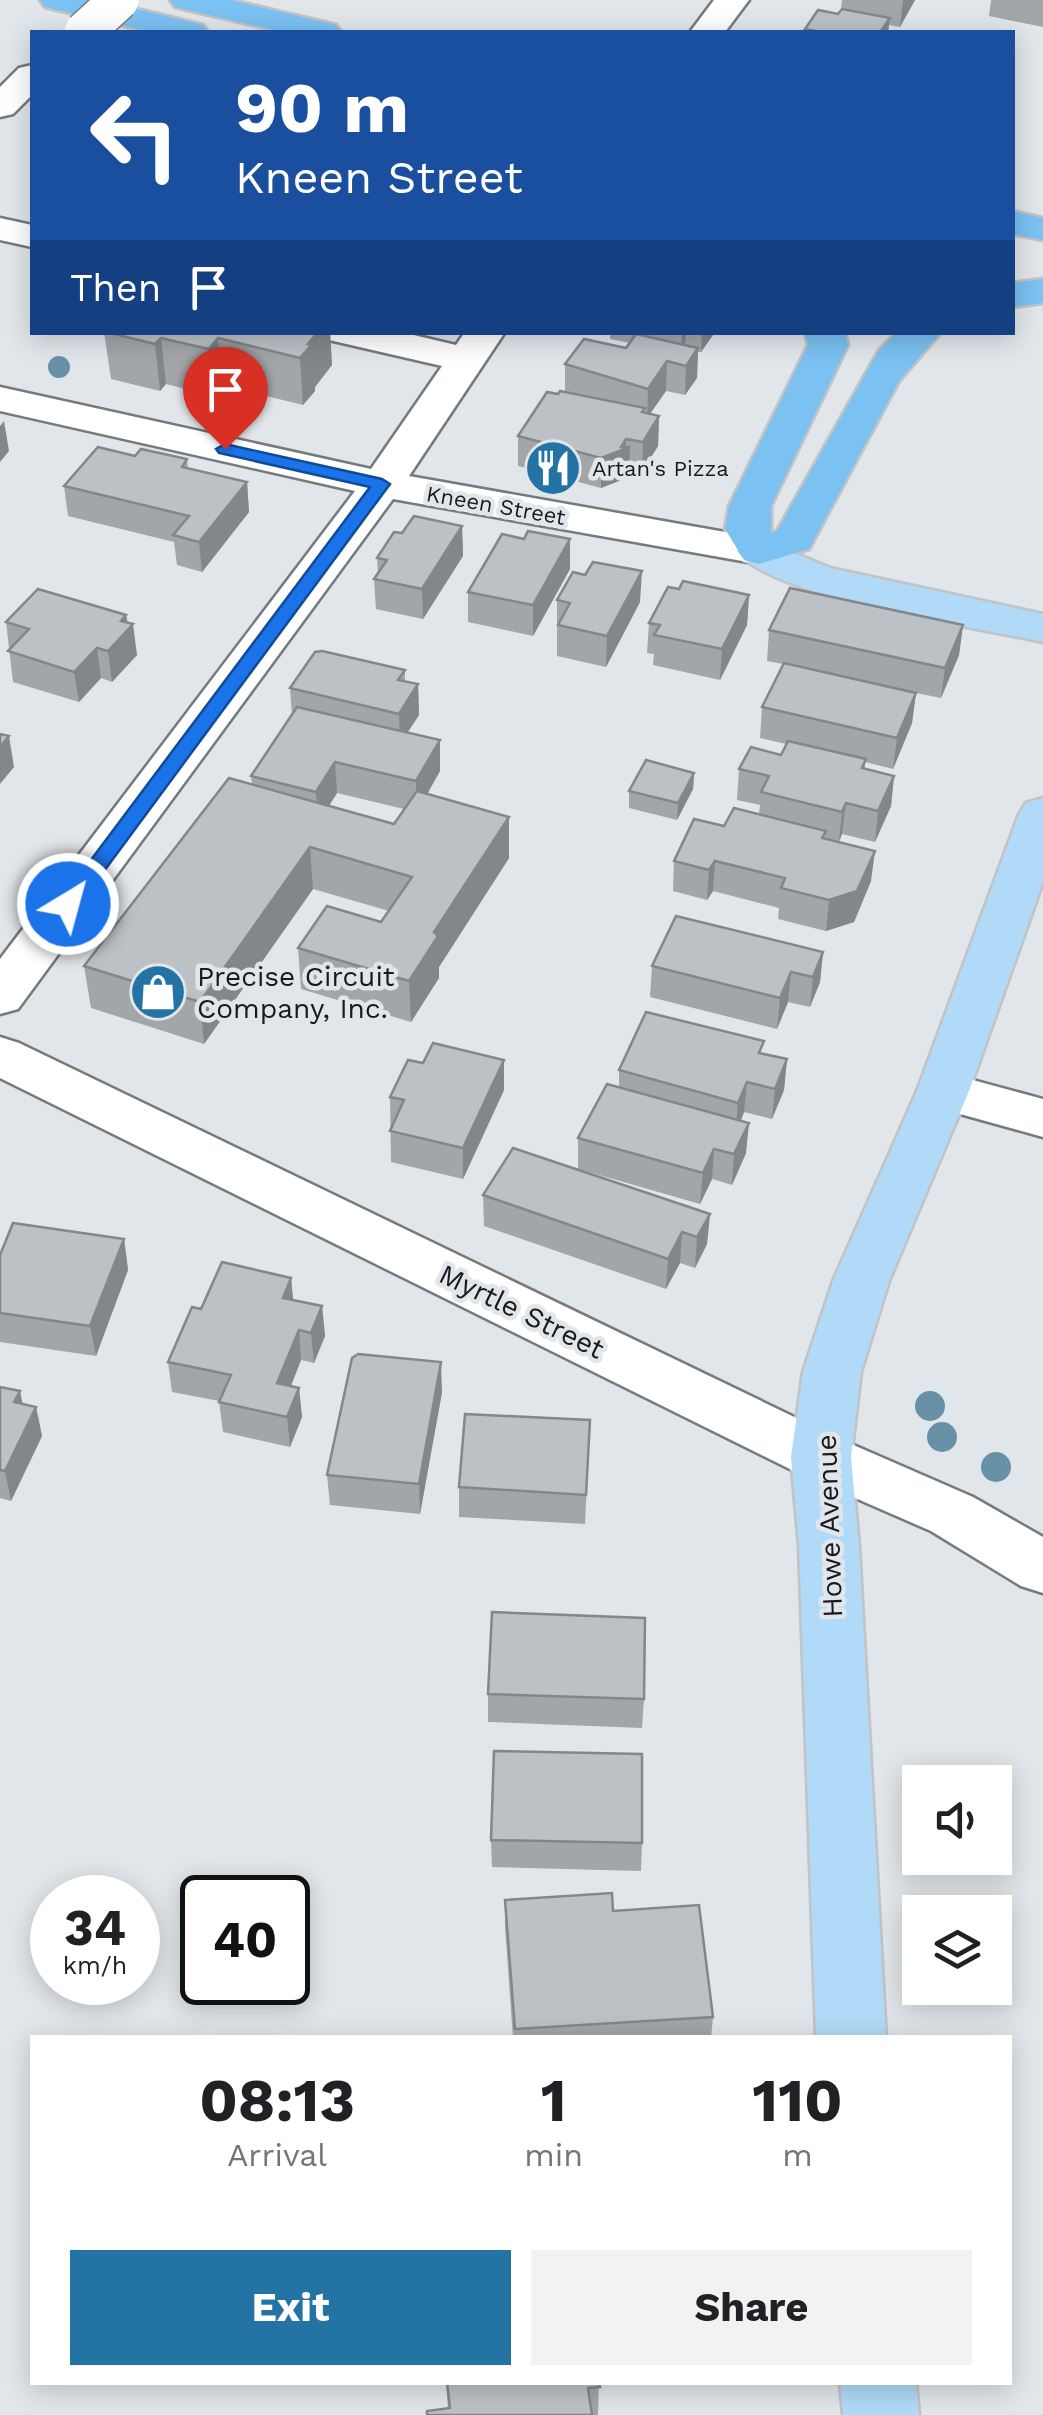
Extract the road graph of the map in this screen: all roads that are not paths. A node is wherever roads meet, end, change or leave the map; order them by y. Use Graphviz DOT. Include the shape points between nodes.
graph roads {
  1 [pos="57,0"];
  2 [pos="119,0"];
  3 [pos="187,0"];
  4 [pos="732,0"];
  5 [pos="86,30"];
  6 [pos="183,30"];
  7 [pos="315,30"];
  8 [pos="709,30"];
  9 [pos="1015,188"];
  10 [pos="1043,194"];
  11 [pos="1015,223"];
  12 [pos="0,229"];
  13 [pos="1043,229"];
  14 [pos="30,236"];
  15 [pos="1043,291"];
  16 [pos="1015,295"];
  17 [pos="372,335"];
  18 [pos="826,335"];
  19 [pos="917,335"];
  20 [pos="476,346"];
  21 [pos="0,399"];
  22 [pos="382,484"];
  23 [pos="758,552"];
  24 [pos="1043,592"];
  25 [pos="1043,628"];
  26 [pos="1043,814"];
  27 [pos="0,996"];
  28 [pos="0,1056"];
  29 [pos="943,1091"];
  30 [pos="1043,1118"];
  31 [pos="820,1457"];
  32 [pos="1043,1568"];
  33 [pos="851,2035"];
  34 [pos="878,2385"];
  35 [pos="881,2415"];
  1 -- 6 [label="highway"];
  2 -- 5 [label="street, bridge"];
  3 -- 7 [label="highway"];
  4 -- 8 [label="street"];
  9 -- 10 [label="highway"];
  11 -- 13 [label="highway"];
  12 -- 14 [label="street"];
  15 -- 16 [label="highway"];
  17 -- 20 [label="street"];
  18 -- 23 [label="highway" via="828,345 750,506 747,529"];
  19 -- 23 [label="highway" via="886,370 794,540"];
  20 -- 22 [label="street"];
  21 -- 22 [label="street, Kneen Street"];
  22 -- 23 [label="street, Kneen Street"];
  22 -- 27 [label="street"];
  23 -- 24 [label="main road, Kneen Street" via="839,550"];
  23 -- 25 [label="main road, Kneen Street" via="818,579"];
  26 -- 29 [label="main road, Howe Avenue"];
  28 -- 31 [label="street, Myrtle Street"];
  29 -- 30 [label="street"];
  29 -- 31 [label="main road, Howe Avenue" via="860,1281 832,1372"];
  31 -- 32 [label="street, Myrtle Street" via="952,1514"];
  31 -- 33 [label="main road, Howe Avenue"];
  34 -- 35 [label="main road"];
}
